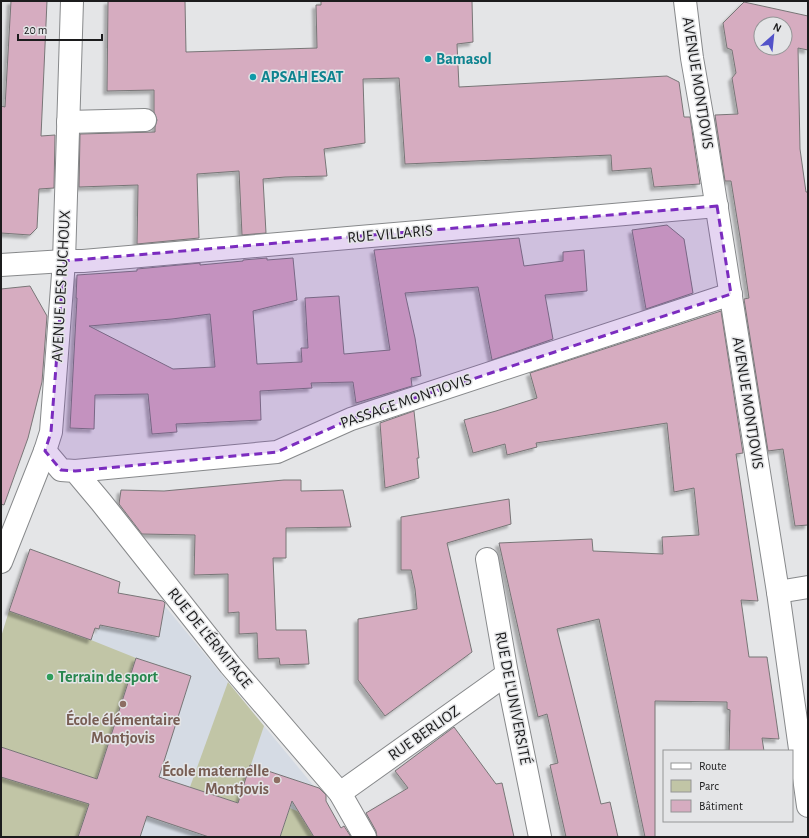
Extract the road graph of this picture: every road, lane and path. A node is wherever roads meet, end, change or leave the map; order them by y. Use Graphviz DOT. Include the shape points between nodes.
graph roads {
  1 [pos="72,1"];
  2 [pos="685,1"];
  3 [pos="145,120"];
  4 [pos="68,122"];
  5 [pos="717,206"];
  6 [pos="64,260"];
  7 [pos="1,265"];
  8 [pos="731,294"];
  9 [pos="45,451"];
  10 [pos="75,471"];
  11 [pos="487,559"];
  12 [pos="1,562"];
  13 [pos="808,587"];
  14 [pos="778,592"];
  15 [pos="507,674"];
  16 [pos="340,793"];
  17 [pos="808,806"];
  18 [pos="365,837"];
  19 [pos="540,837"];
  1 -- 4 [label="street, AVENUE DES RUCHOUX"];
  2 -- 5 [label="street, AVENUE MONTJOVIS"];
  3 -- 4 [label="street"];
  4 -- 6 [label="street, AVENUE DES RUCHOUX"];
  5 -- 6 [label="street, RUE VILLARIS" via="83,261"];
  5 -- 8 [label="street, AVENUE MONTJOVIS"];
  6 -- 7 [label="street, RUE VILLARIS"];
  6 -- 9 [label="street, AVENUE DES RUCHOUX" via="51,432"];
  8 -- 10 [label="street, PASSAGE MONTJOVIS" via="351,419 277,452"];
  8 -- 14 [label="street, AVENUE MONTJOVIS"];
  9 -- 10 [label="street" via="61,470"];
  9 -- 12 [label="street, AVENUE DES RUCHOUX"];
  10 -- 16 [label="street, RUE DE L'ÉRMITAGE" via="230,665"];
  11 -- 15 [label="street, RUE DE L'UNIVERSITÉ"];
  13 -- 14 [label="street"];
  14 -- 17 [label="street, AVENUE MONTJOVIS"];
  15 -- 16 [label="street, RUE BERLIOZ"];
  15 -- 19 [label="street, RUE DE L'UNIVERSITÉ"];
  16 -- 18 [label="street, RUE DE L'ÉRMITAGE"];
}
